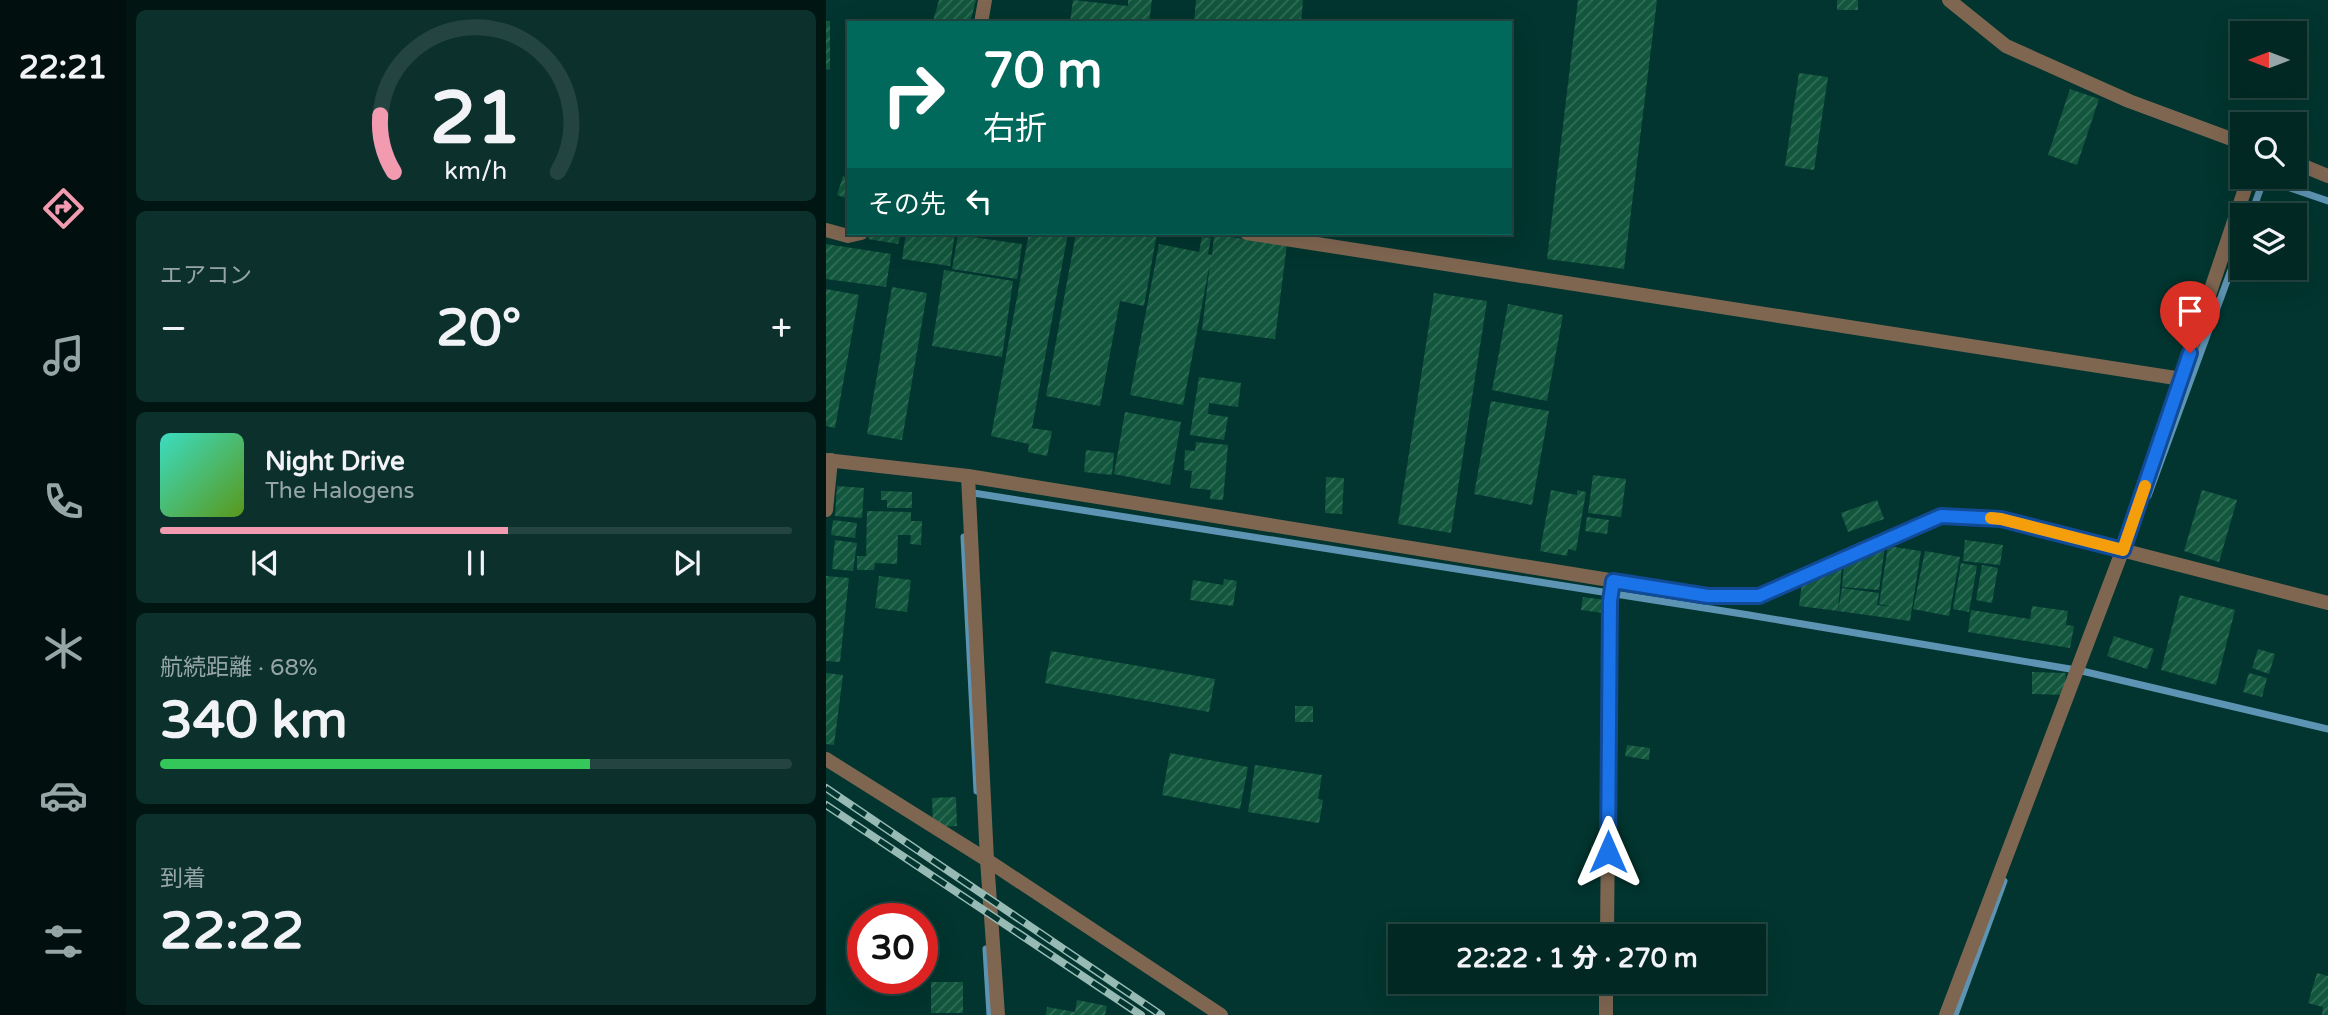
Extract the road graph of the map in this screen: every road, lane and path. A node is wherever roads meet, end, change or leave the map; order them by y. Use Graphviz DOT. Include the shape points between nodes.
graph roads {
  1 [pos="985,0"];
  2 [pos="1950,0"];
  3 [pos="981,21"];
  4 [pos="2230,139"];
  5 [pos="2307,167"];
  6 [pos="2328,176"];
  7 [pos="2245,189"];
  8 [pos="826,230"];
  9 [pos="852,235"];
  10 [pos="1260,235"];
  11 [pos="2182,379"];
  12 [pos="829,460"];
  13 [pos="968,476"];
  14 [pos="826,510"];
  15 [pos="2123,550"];
  16 [pos="1613,581"];
  17 [pos="2328,603"];
  18 [pos="826,759"];
  19 [pos="987,860"];
  20 [pos="1607,924"];
  21 [pos="1606,994"];
  22 [pos="998,1015"];
  23 [pos="1221,1015"];
  24 [pos="1606,1015"];
  25 [pos="1947,1015"];
  1 -- 3 [label="street"];
  2 -- 4 [label="street" via="2006,46 2129,101"];
  5 -- 6 [label="street"];
  7 -- 11 [label="street"];
  8 -- 9 [label="street"];
  10 -- 11 [label="street"];
  11 -- 15 [label="street"];
  12 -- 13 [label="street"];
  12 -- 14 [label="street"];
  13 -- 16 [label="street"];
  13 -- 19 [label="street"];
  15 -- 16 [label="street" via="2001,519 1941,516 1759,596 1708,596"];
  15 -- 17 [label="street"];
  15 -- 25 [label="street"];
  16 -- 20 [label="street"];
  18 -- 19 [label="street"];
  19 -- 22 [label="street"];
  19 -- 23 [label="street"];
  21 -- 24 [label="street"];
}
